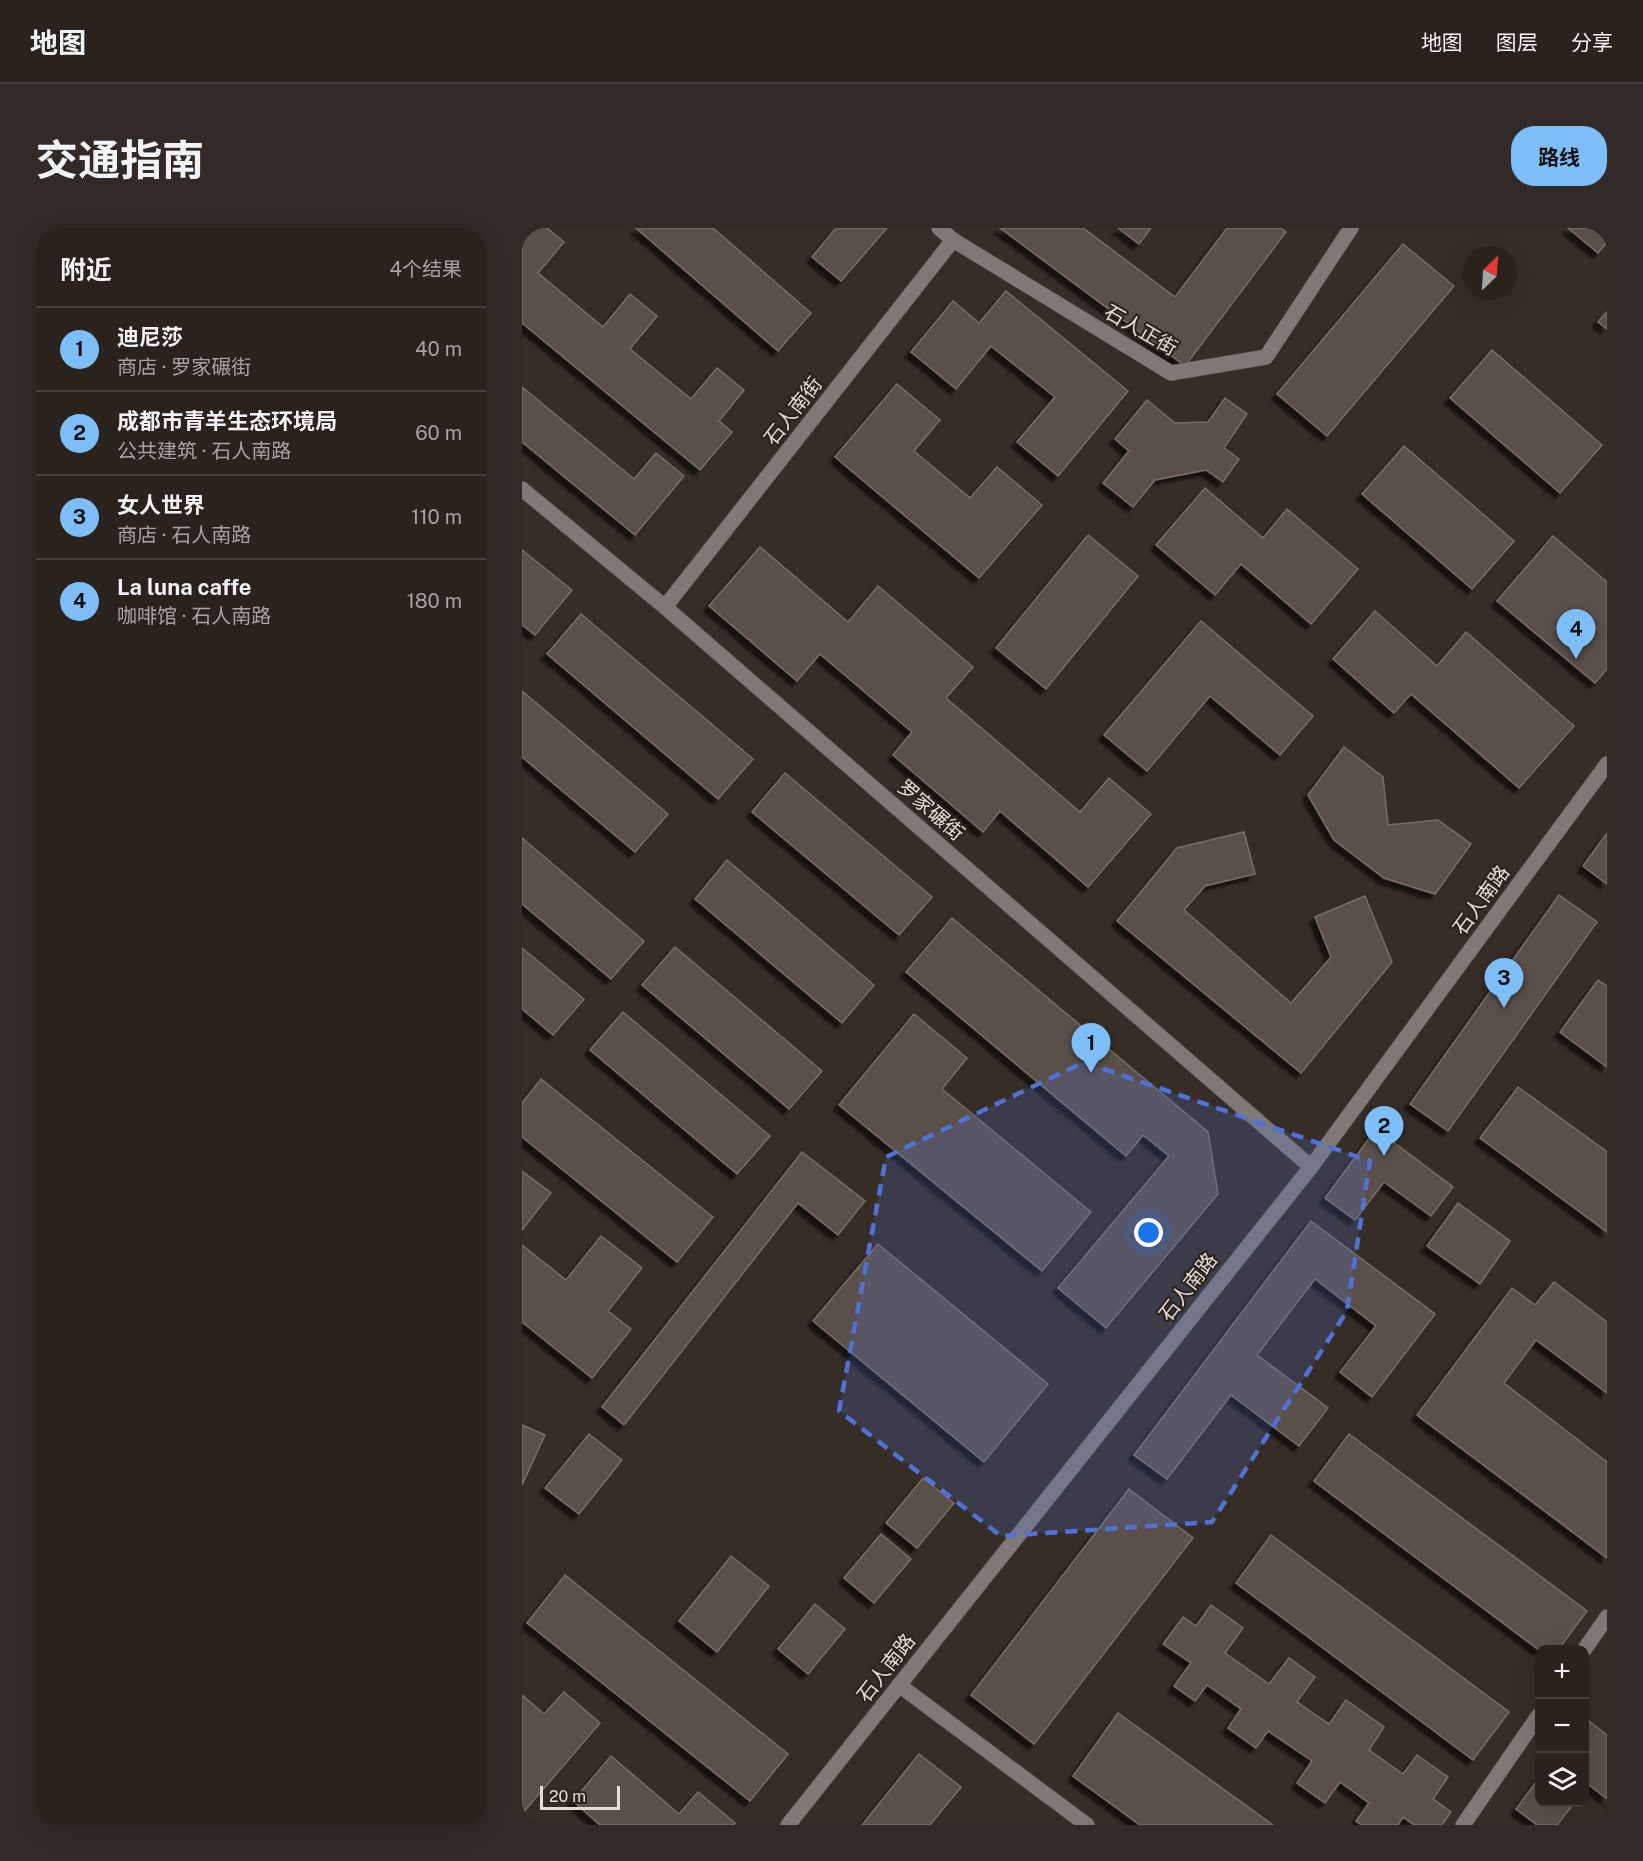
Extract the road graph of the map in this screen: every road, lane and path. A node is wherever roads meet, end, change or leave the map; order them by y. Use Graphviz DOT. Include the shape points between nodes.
graph roads {
  1 [pos="939,228"];
  2 [pos="1351,228"];
  3 [pos="953,240"];
  4 [pos="522,489"];
  5 [pos="664,607"];
  6 [pos="1607,764"];
  7 [pos="1311,1167"];
  8 [pos="1607,1617"];
  9 [pos="1587,1645"];
  10 [pos="899,1685"];
  11 [pos="1535,1720"];
  12 [pos="1069,1820"];
  13 [pos="788,1825"];
  14 [pos="1087,1825"];
  15 [pos="1463,1825"];
  1 -- 3 [label="street, 石人正街"];
  2 -- 3 [label="street, 石人正街" via="1266,357 1171,373"];
  3 -- 5 [label="street, 石人南街"];
  4 -- 5 [label="street, 罗家碾街"];
  5 -- 7 [label="street, 罗家碾街"];
  6 -- 7 [label="street, 石人南路"];
  7 -- 10 [label="street, 石人南路"];
  8 -- 9 [label="street"];
  10 -- 12 [label="street"];
  10 -- 13 [label="street, 石人南路"];
  11 -- 15 [label="street"];
  12 -- 14 [label="street"];
}
